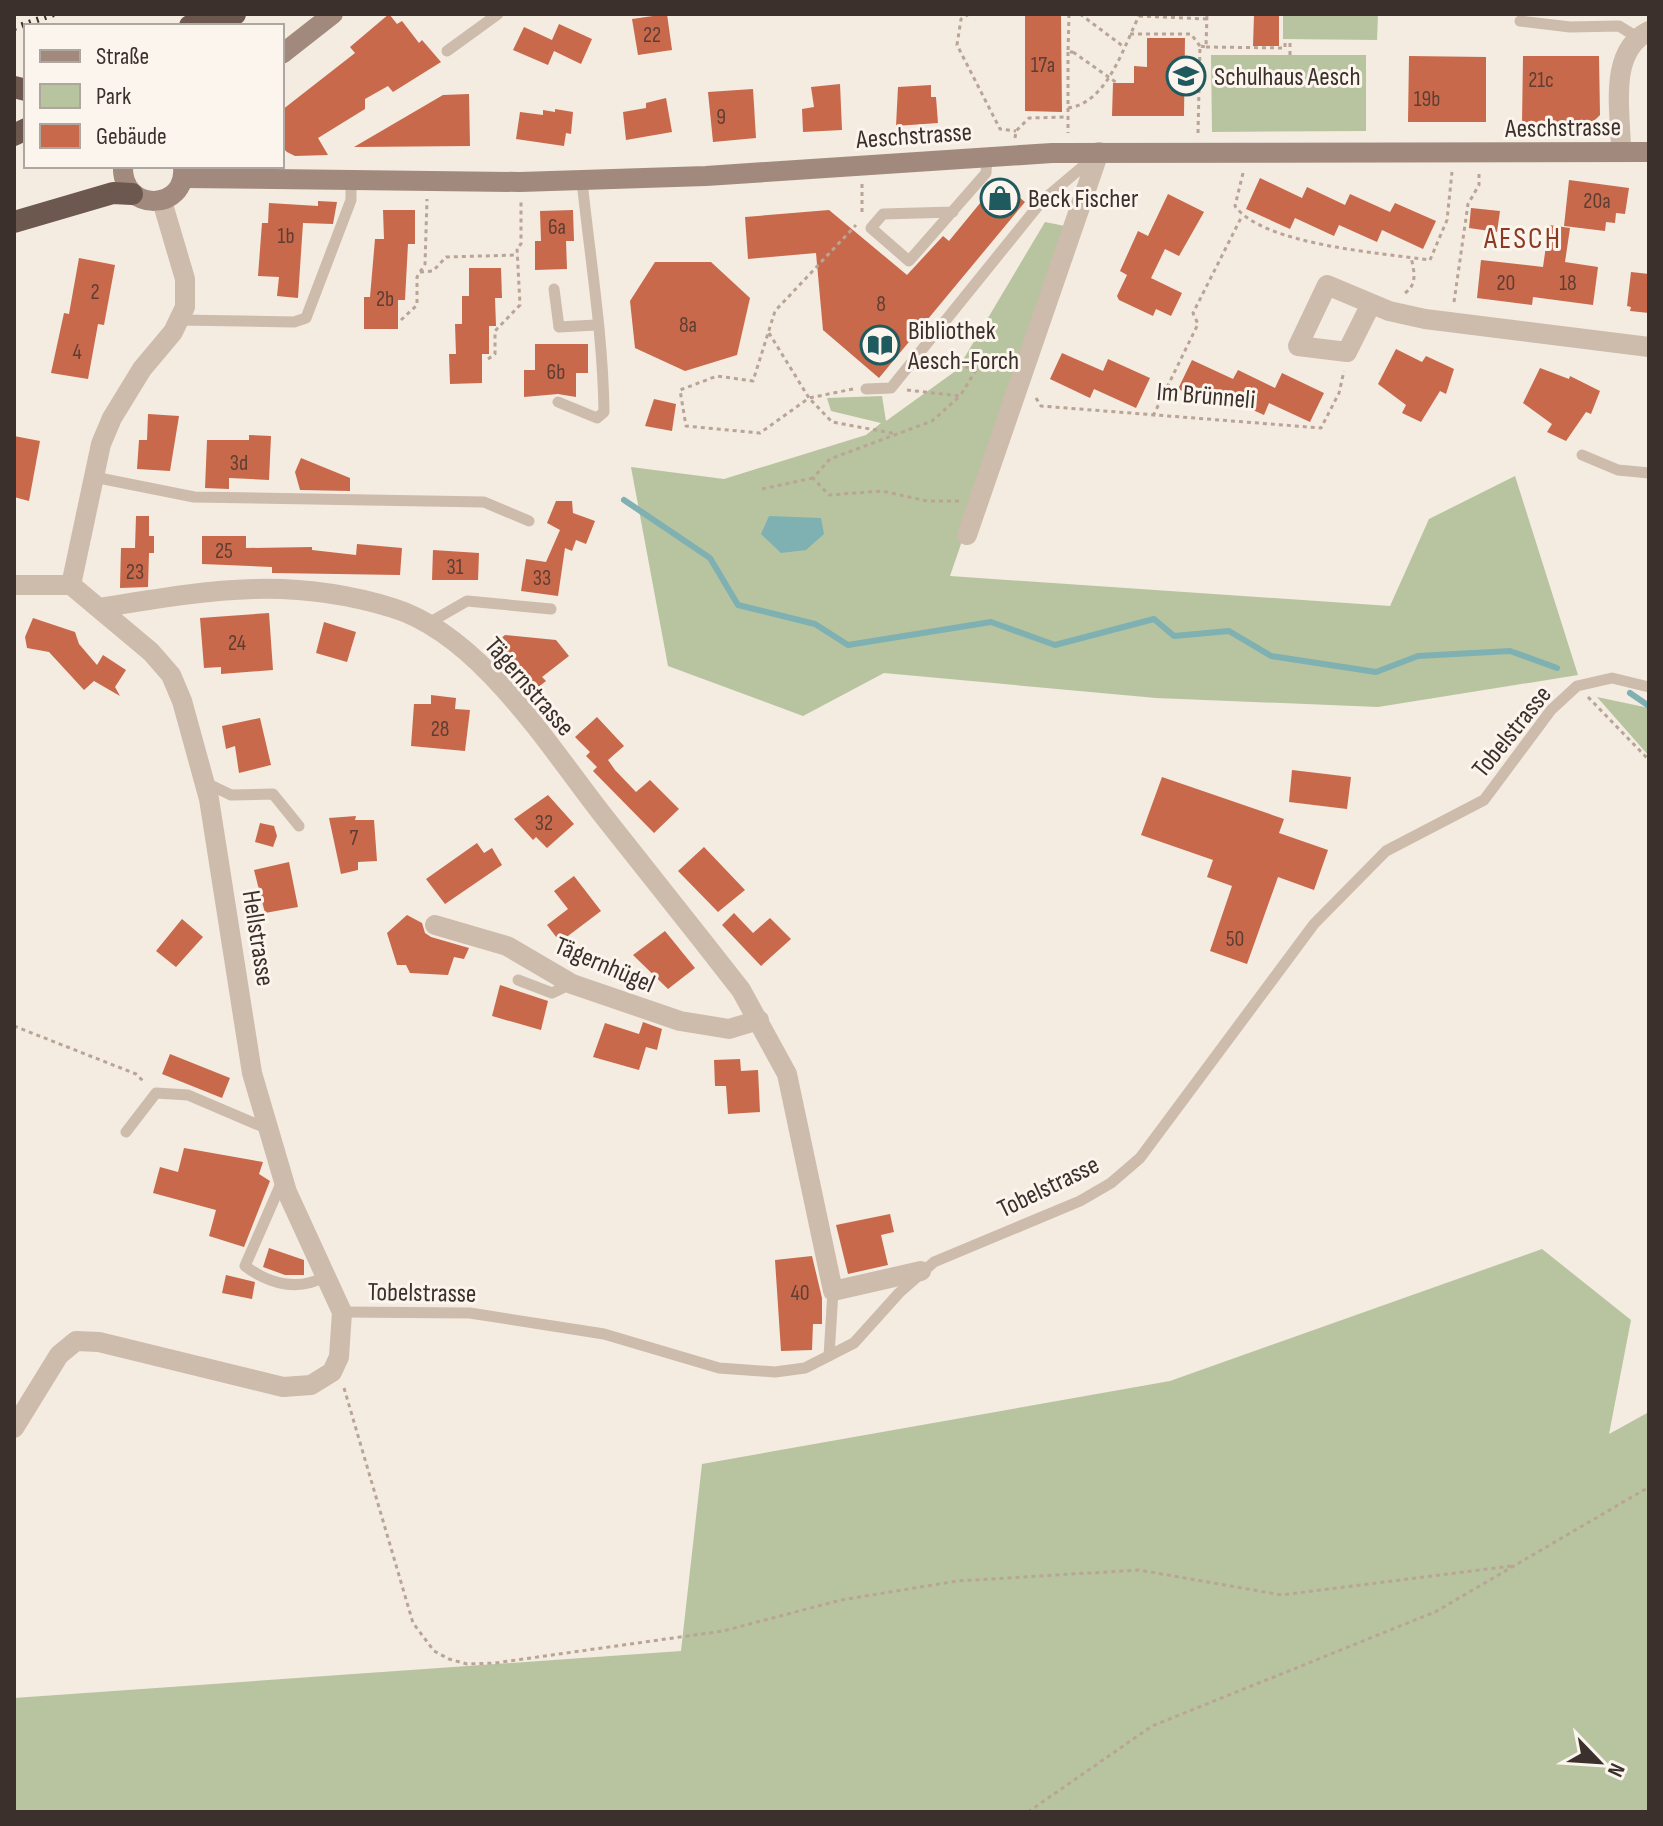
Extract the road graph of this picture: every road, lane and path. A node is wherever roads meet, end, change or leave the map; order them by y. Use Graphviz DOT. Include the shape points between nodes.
graph roads {
  1 [pos="333,14"];
  2 [pos="498,14"];
  3 [pos="969,14"];
  4 [pos="1069,14"];
  5 [pos="1080,14"];
  6 [pos="1139,15"];
  7 [pos="1207,16"];
  8 [pos="1520,21"];
  9 [pos="1130,34"];
  10 [pos="1643,34"];
  11 [pos="1200,46"];
  12 [pos="1124,47"];
  13 [pos="1206,47"];
  14 [pos="447,51"];
  15 [pos="284,52"];
  16 [pos="1070,52"];
  17 [pos="1290,55"];
  18 [pos="1117,83"];
  19 [pos="1068,108"];
  20 [pos="1068,117"];
  21 [pos="1068,129"];
  22 [pos="1016,131"];
  23 [pos="1099,152"];
  24 [pos="1621,152"];
  25 [pos="1649,152"];
  26 [pos="1198,153"];
  27 [pos="1244,153"];
  28 [pos="1014,154"];
  29 [pos="1453,154"];
  30 [pos="987,155"];
  31 [pos="123,168"];
  32 [pos="184,172"];
  33 [pos="861,178"];
  34 [pos="427,180"];
  35 [pos="351,181"];
  36 [pos="582,181"];
  37 [pos="520,182"];
  38 [pos="1479,185"];
  39 [pos="132,194"];
  40 [pos="162,201"];
  41 [pos="953,212"];
  42 [pos="1242,216"];
  43 [pos="14,222"];
  44 [pos="518,255"];
  45 [pos="1411,257"];
  46 [pos="420,272"];
  47 [pos="554,289"];
  48 [pos="1380,308"];
  49 [pos="179,320"];
  50 [pos="401,320"];
  51 [pos="1452,322"];
  52 [pos="596,325"];
  53 [pos="769,333"];
  54 [pos="1649,347"];
  55 [pos="1347,352"];
  56 [pos="922,353"];
  57 [pos="488,359"];
  58 [pos="976,370"];
  59 [pos="1022,377"];
  60 [pos="891,388"];
  61 [pos="866,389"];
  62 [pos="960,396"];
  63 [pos="809,398"];
  64 [pos="558,402"];
  65 [pos="1153,416"];
  66 [pos="901,435"];
  67 [pos="1582,455"];
  68 [pos="1649,473"];
  69 [pos="94,477"];
  70 [pos="813,478"];
  71 [pos="762,489"];
  72 [pos="979,501"];
  73 [pos="529,521"];
  74 [pos="967,535"];
  75 [pos="14,585"];
  76 [pos="71,585"];
  77 [pos="99,608"];
  78 [pos="551,609"];
  79 [pos="427,625"];
  80 [pos="1577,686"];
  81 [pos="1649,687"];
  82 [pos="1649,760"];
  83 [pos="205,783"];
  84 [pos="299,826"];
  85 [pos="435,925"];
  86 [pos="518,980"];
  87 [pos="572,984"];
  88 [pos="759,1020"];
  89 [pos="14,1026"];
  90 [pos="156,1093"];
  91 [pos="269,1129"];
  92 [pos="126,1132"];
  93 [pos="283,1178"];
  94 [pos="921,1271"];
  95 [pos="326,1276"];
  96 [pos="833,1291"];
  97 [pos="342,1312"];
  98 [pos="829,1356"];
  99 [pos="332,1372"];
  100 [pos="14,1428"];
  101 [pos="1649,1487"];
  102 [pos="1512,1566"];
  103 [pos="1028,1812"];
  1 -- 15 [label="main road"];
  2 -- 14 [label="lane"];
  3 -- 22 [label="path" via="961,19 957,45 993,120 1000,129"];
  4 -- 16 [label="path"];
  5 -- 12 [label="path"];
  6 -- 7 [label="path"];
  6 -- 9 [label="path"];
  7 -- 13 [label="path"];
  8 -- 10 [label="lane" via="1619,26"];
  9 -- 11 [label="path" via="1191,34"];
  9 -- 12 [label="path"];
  10 -- 24 [label="street" via="1625,52 1620,73"];
  11 -- 13 [label="path"];
  11 -- 26 [label="path"];
  12 -- 19 [label="path" via="1108,78 1082,106"];
  13 -- 17 [label="path" via="1285,48 1287,39"];
  16 -- 18 [label="path, bridge"];
  16 -- 19 [label="path"];
  19 -- 20 [label="path"];
  20 -- 21 [label="path"];
  20 -- 22 [label="path" via="1029,118"];
  22 -- 28 [label="path"];
  23 -- 26 [label="main road, Aeschstrasse"];
  23 -- 28 [label="main road, Aeschstrasse"];
  23 -- 56 [label="lane" via="1042,201"];
  23 -- 59 [label="street"];
  24 -- 25 [label="main road, Aeschstrasse"];
  24 -- 29 [label="main road, Aeschstrasse"];
  26 -- 27 [label="main road, Aeschstrasse"];
  27 -- 29 [label="main road, Aeschstrasse"];
  27 -- 42 [label="path" via="1235,196"];
  28 -- 30 [label="main road, Aeschstrasse"];
  29 -- 45 [label="path" via="1447,220 1430,260"];
  30 -- 36 [label="main road, Aeschstrasse"];
  30 -- 41 [label="lane" via="986,173"];
  31 -- 39 [label="main road"];
  32 -- 35 [label="main road, Aeschstrasse"];
  32 -- 40 [label="main road" via="178,190"];
  33 -- 53 [label="path" via="862,218 775,311"];
  34 -- 35 [label="main road, Aeschstrasse"];
  34 -- 37 [label="main road, Aeschstrasse"];
  34 -- 46 [label="path" via="425,264"];
  35 -- 49 [label="lane" via="351,200 306,318"];
  36 -- 37 [label="main road, Aeschstrasse"];
  36 -- 52 [label="lane"];
  37 -- 44 [label="path"];
  38 -- 51 [label="path" via="1468,204"];
  39 -- 40 [label="main road"];
  39 -- 43 [label="highway" via="113,193"];
  40 -- 49 [label="street" via="185,279 185,307"];
  41 -- 41 [label="lane" via="909,261 871,228 883,214"];
  42 -- 45 [label="path" via="1291,237"];
  42 -- 65 [label="path" via="1193,313 1198,324"];
  44 -- 46 [label="path" via="446,257 433,271"];
  44 -- 57 [label="path" via="520,305 495,331 495,354"];
  45 -- 48 [label="path" via="1411,289"];
  46 -- 50 [label="path" via="417,305"];
  47 -- 52 [label="lane" via="559,327"];
  48 -- 51 [label="street"];
  48 -- 55 [label="street"];
  48 -- 55 [label="street" via="1327,285 1298,346"];
  49 -- 69 [label="street" via="112,418"];
  51 -- 54 [label="street"];
  52 -- 64 [label="lane" via="603,357 604,412 597,418"];
  53 -- 63 [label="path"];
  53 -- 63 [label="path" via="753,381 717,376 680,390 686,426 760,433"];
  55 -- 65 [label="path, Im Brünneli" via="1339,393 1321,428"];
  56 -- 58 [label="path"];
  56 -- 60 [label="lane"];
  58 -- 59 [label="path" via="1002,363"];
  58 -- 62 [label="path"];
  59 -- 65 [label="path, Im Brünneli" via="1041,406"];
  59 -- 72 [label="street"];
  60 -- 61 [label="lane"];
  60 -- 62 [label="path"];
  61 -- 63 [label="path" via="844,388"];
  62 -- 66 [label="path" via="932,421"];
  63 -- 66 [label="path" via="832,422"];
  66 -- 70 [label="path" via="830,459"];
  67 -- 68 [label="lane" via="1618,470"];
  69 -- 73 [label="lane" via="194,497 484,502"];
  69 -- 76 [label="street"];
  70 -- 71 [label="path"];
  70 -- 72 [label="path" via="829,495 882,491 927,501"];
  72 -- 74 [label="street"];
  75 -- 76 [label="street"];
  76 -- 77 [label="street, Hellstrasse"];
  77 -- 79 [label="street, Tägernstrasse" via="228,587 312,589 395,609"];
  77 -- 83 [label="street, Hellstrasse" via="171,675"];
  78 -- 79 [label="lane" via="467,601"];
  79 -- 88 [label="street, Tägernstrasse" via="468,652 523,713 741,990"];
  80 -- 81 [label="lane, Tobelstrasse" via="1612,678"];
  80 -- 82 [label="path"];
  80 -- 94 [label="lane, Tobelstrasse" via="1551,710 1484,800 1386,851 1314,924 1140,1158 1080,1201"];
  83 -- 84 [label="lane" via="231,795 273,794"];
  83 -- 91 [label="street, Hellstrasse" via="252,1073"];
  85 -- 87 [label="street, Tägernhügel" via="507,946"];
  86 -- 87 [label="lane" via="552,993"];
  87 -- 88 [label="street, Tägernhügel" via="680,1021 729,1029"];
  88 -- 96 [label="street, Tägernstrasse" via="787,1074"];
  89 -- 90 [label="path" via="136,1074"];
  90 -- 91 [label="lane" via="188,1095"];
  90 -- 92 [label="lane"];
  91 -- 93 [label="street, Hellstrasse"];
  93 -- 95 [label="street, Hellstrasse"];
  93 -- 95 [label="lane" via="245,1266 265,1281 291,1285"];
  94 -- 96 [label="street"];
  94 -- 98 [label="lane, Tobelstrasse" via="854,1343"];
  95 -- 97 [label="street, Hellstrasse"];
  96 -- 98 [label="lane"];
  97 -- 98 [label="lane, Tobelstrasse" via="470,1313 604,1334 719,1368 775,1372 805,1368"];
  97 -- 99 [label="street, Hellstrasse" via="339,1357"];
  99 -- 100 [label="street" via="311,1385 283,1387 99,1342 76,1341 59,1355"];
  99 -- 102 [label="path" via="355,1423 413,1623 434,1651 467,1664 723,1631 841,1600 957,1581 1139,1570 1282,1595"];
  101 -- 102 [label="path"];
  102 -- 103 [label="path" via="1391,1632 1152,1726"];
}
